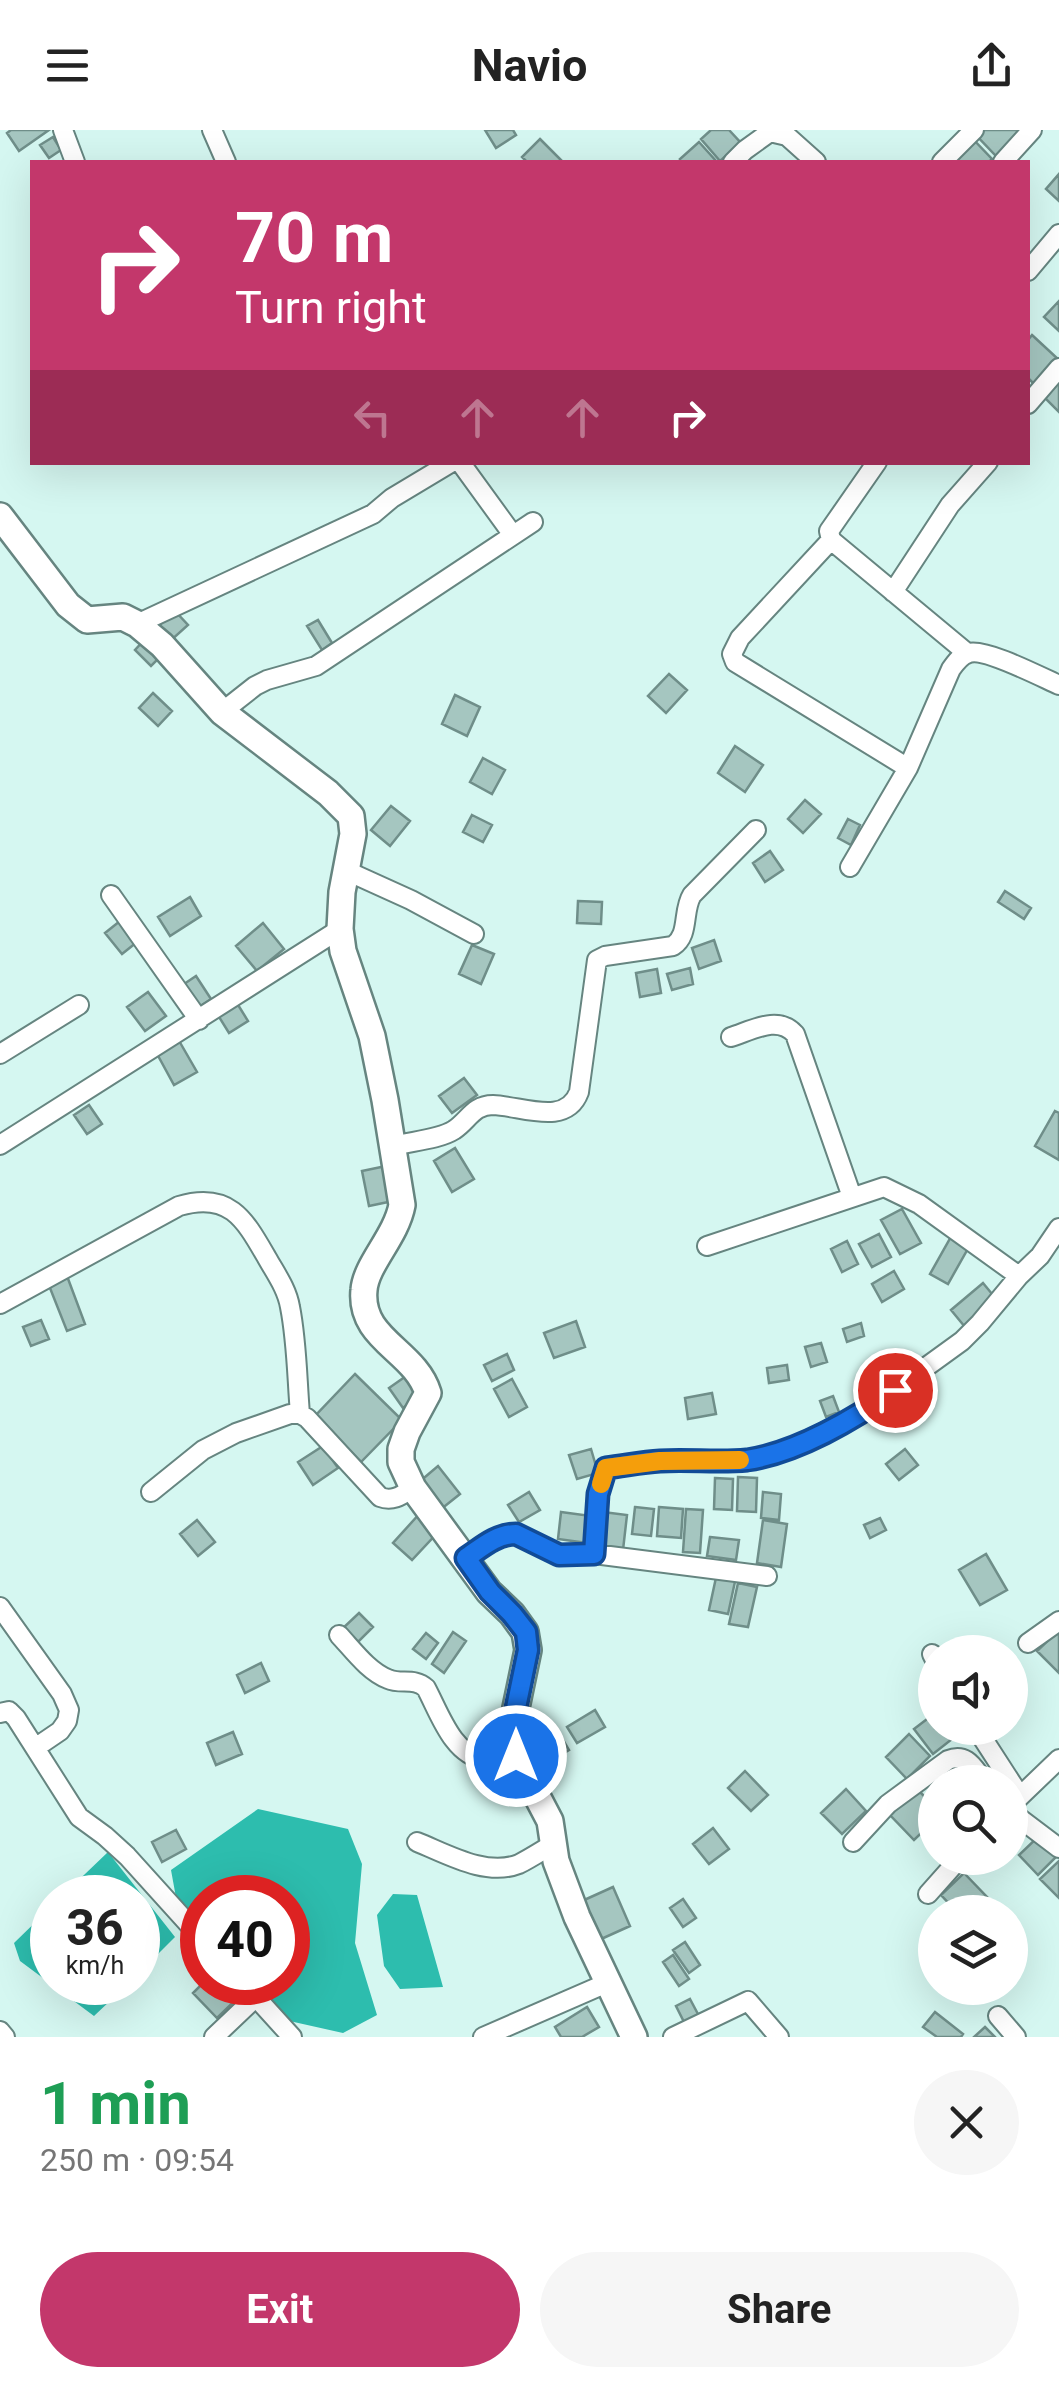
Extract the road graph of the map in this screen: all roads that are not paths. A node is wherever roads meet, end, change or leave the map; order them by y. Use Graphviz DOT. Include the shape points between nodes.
graph roads {
  1 [pos="63,130"];
  2 [pos="212,130"];
  3 [pos="974,130"];
  4 [pos="1032,130"];
  5 [pos="74,160"];
  6 [pos="225,160"];
  7 [pos="735,160"];
  8 [pos="814,160"];
  9 [pos="944,160"];
  10 [pos="1005,160"];
  11 [pos="1059,234"];
  12 [pos="1030,269"];
  13 [pos="1059,368"];
  14 [pos="1030,402"];
  15 [pos="447,465"];
  16 [pos="462,465"];
  17 [pos="875,465"];
  18 [pos="985,465"];
  19 [pos="0,516"];
  20 [pos="533,522"];
  21 [pos="513,535"];
  22 [pos="831,540"];
  23 [pos="893,592"];
  24 [pos="137,624"];
  25 [pos="967,653"];
  26 [pos="1059,685"];
  27 [pos="222,712"];
  28 [pos="908,768"];
  29 [pos="756,830"];
  30 [pos="850,867"];
  31 [pos="347,871"];
  32 [pos="111,895"];
  33 [pos="340,929"];
  34 [pos="474,934"];
  35 [pos="79,1006"];
  36 [pos="198,1020"];
  37 [pos="732,1037"];
  38 [pos="0,1054"];
  39 [pos="0,1145"];
  40 [pos="393,1146"];
  41 [pos="852,1197"];
  42 [pos="1059,1228"];
  43 [pos="707,1246"];
  44 [pos="1019,1276"];
  45 [pos="0,1304"];
  46 [pos="300,1414"];
  47 [pos="413,1488"];
  48 [pos="151,1492"];
  49 [pos="594,1554"];
  50 [pos="466,1558"];
  51 [pos="767,1576"];
  52 [pos="0,1607"];
  53 [pos="1059,1621"];
  54 [pos="339,1635"];
  55 [pos="1028,1643"];
  56 [pos="0,1713"];
  57 [pos="35,1748"];
  58 [pos="516,1756"];
  59 [pos="1059,1759"];
  60 [pos="941,1765"];
  61 [pos="971,1765"];
  62 [pos="918,1782"];
  63 [pos="1028,1790"];
  64 [pos="1028,1819"];
  65 [pos="417,1842"];
  66 [pos="853,1842"];
  67 [pos="555,1843"];
  68 [pos="1059,1848"];
  69 [pos="945,1875"];
  70 [pos="928,1894"];
  71 [pos="180,1914"];
  72 [pos="607,1983"];
  73 [pos="248,2005"];
  74 [pos="262,2005"];
  75 [pos="998,2016"];
  76 [pos="0,2031"];
  77 [pos="6,2037"];
  78 [pos="214,2037"];
  79 [pos="292,2037"];
  80 [pos="483,2037"];
  81 [pos="634,2037"];
  82 [pos="674,2037"];
  83 [pos="779,2037"];
  84 [pos="1016,2037"];
  1 -- 5 [label="street"];
  2 -- 6 [label="street"];
  3 -- 9 [label="street"];
  4 -- 10 [label="street"];
  7 -- 8 [label="street" via="770,132 787,136"];
  11 -- 12 [label="street"];
  13 -- 14 [label="street"];
  15 -- 24 [label="street" via="372,514"];
  16 -- 21 [label="street"];
  17 -- 22 [label="street" via="829,531"];
  18 -- 23 [label="street" via="950,505"];
  19 -- 24 [label="street" via="87,620 122,617"];
  20 -- 21 [label="street"];
  21 -- 27 [label="street" via="316,666 267,680"];
  22 -- 23 [label="street"];
  22 -- 28 [label="street" via="732,654"];
  23 -- 25 [label="street"];
  24 -- 27 [label="street"];
  25 -- 26 [label="street"];
  25 -- 28 [label="street" via="951,669"];
  27 -- 31 [label="street" via="351,816"];
  28 -- 30 [label="street"];
  29 -- 40 [label="street" via="692,895 680,942 597,960 575,1102 551,1112 479,1107 452,1132"];
  31 -- 33 [label="street"];
  31 -- 34 [label="street"];
  32 -- 36 [label="street"];
  33 -- 36 [label="street"];
  33 -- 40 [label="street" via="372,1036"];
  35 -- 38 [label="street"];
  36 -- 39 [label="street"];
  37 -- 41 [label="street" via="777,1023 795,1034"];
  40 -- 47 [label="street" via="402,1205 363,1294 378,1334 424,1378 428,1392 401,1449"];
  41 -- 43 [label="street"];
  41 -- 44 [label="street" via="884,1187 898,1192"];
  42 -- 44 [label="street"];
  44 -- 49 [label="street" via="980,1323 926,1369 864,1412 800,1444 745,1460 606,1468"];
  45 -- 46 [label="street" via="179,1206 223,1204 246,1223 286,1290"];
  46 -- 47 [label="street" via="380,1496 388,1500"];
  46 -- 48 [label="street" via="203,1450"];
  47 -- 50 [label="street"];
  49 -- 50 [label="street" via="559,1555 509,1533"];
  49 -- 51 [label="street"];
  50 -- 58 [label="street" via="526,1632 512,1727"];
  52 -- 57 [label="street" via="69,1710 60,1730"];
  53 -- 55 [label="street"];
  54 -- 58 [label="street" via="388,1680 426,1688 464,1752 486,1759"];
  56 -- 57 [label="street" via="9,1711"];
  57 -- 71 [label="street" via="79,1817 127,1856"];
  58 -- 67 [label="street"];
  59 -- 63 [label="street"];
  60 -- 61 [label="street" via="957,1756"];
  62 -- 66 [label="street"];
  64 -- 68 [label="street"];
  65 -- 67 [label="street" via="493,1868 519,1864"];
  67 -- 72 [label="street" via="564,1886"];
  69 -- 70 [label="street"];
  72 -- 80 [label="street"];
  72 -- 81 [label="street"];
  73 -- 78 [label="street"];
  74 -- 79 [label="street"];
  75 -- 84 [label="street"];
  76 -- 77 [label="street"];
  82 -- 83 [label="street" via="748,2001"];
}
